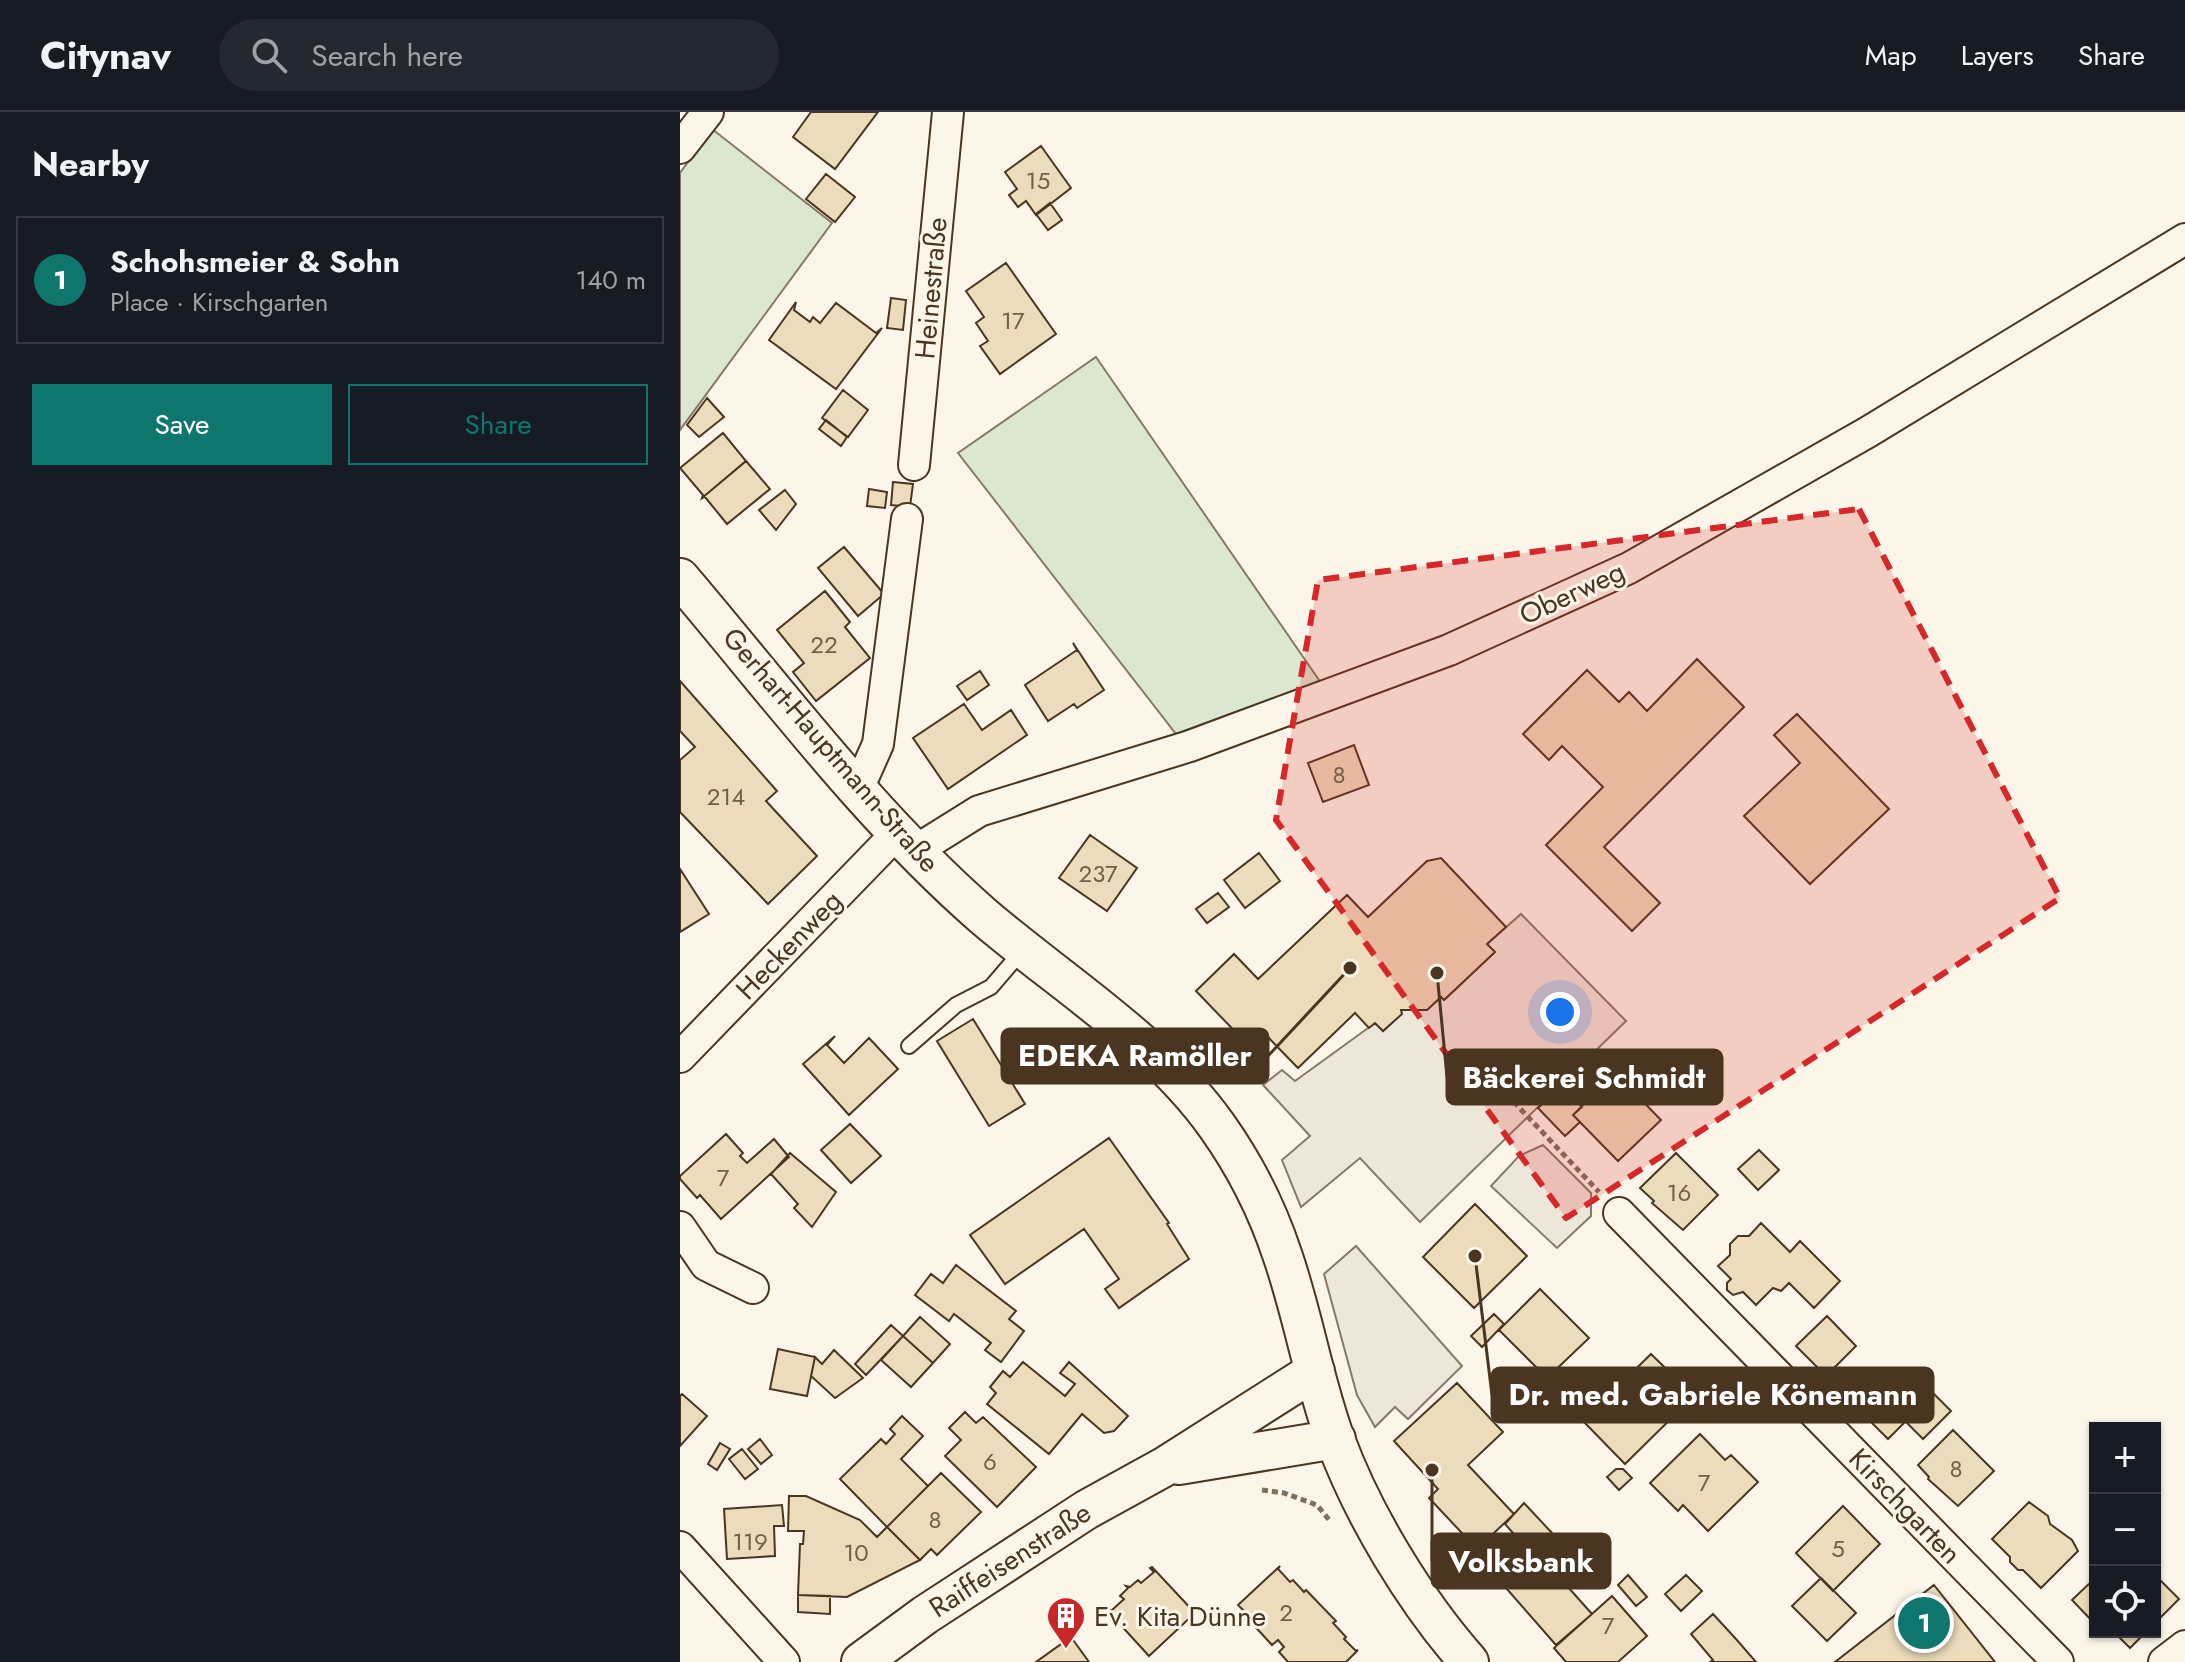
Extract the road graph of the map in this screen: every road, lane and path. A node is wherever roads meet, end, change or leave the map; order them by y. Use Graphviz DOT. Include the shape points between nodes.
graph roads {
  1 [pos="708,112"];
  2 [pos="948,112"];
  3 [pos="680,148"];
  4 [pos="2185,239"];
  5 [pos="914,465"];
  6 [pos="907,519"];
  7 [pos="680,578"];
  8 [pos="858,789"];
  9 [pos="907,842"];
  10 [pos="1024,948"];
  11 [pos="909,1046"];
  12 [pos="680,1057"];
  13 [pos="1493,1080"];
  14 [pos="1619,1213"];
  15 [pos="680,1227"];
  16 [pos="753,1288"];
  17 [pos="1315,1371"];
  18 [pos="1336,1439"];
  19 [pos="1164,1467"];
  20 [pos="1255,1489"];
  21 [pos="1335,1526"];
  22 [pos="680,1547"];
  23 [pos="2185,1646"];
  24 [pos="784,1662"];
  25 [pos="861,1662"];
  26 [pos="1469,1662"];
  27 [pos="2058,1662"];
  28 [pos="2164,1662"];
  1 -- 3 [label="street"];
  2 -- 5 [label="street, Heinestraße"];
  4 -- 9 [label="street, Oberweg" via="1868,432 1629,568 1449,650 1190,746 979,811"];
  6 -- 8 [label="street" via="878,744"];
  7 -- 8 [label="street, Gerhart-Hauptmann-Straße"];
  8 -- 9 [label="street, Gerhart-Hauptmann-Straße"];
  9 -- 10 [label="street, Gerhart-Hauptmann-Straße"];
  9 -- 12 [label="street, Heckenweg"];
  10 -- 11 [label="lane" via="991,987 956,1005"];
  10 -- 17 [label="street, Gerhart-Hauptmann-Straße" via="1150,1053 1216,1124 1240,1161 1282,1252"];
  13 -- 14 [label="path"];
  14 -- 27 [label="street, Kirschgarten"];
  15 -- 16 [label="street" via="706,1265"];
  17 -- 18 [label="street, Gerhart-Hauptmann-Straße"];
  17 -- 19 [label="street, Raiffeisenstraße"];
  18 -- 19 [label="street, Raiffeisenstraße"];
  18 -- 26 [label="street, Gerhart-Hauptmann-Straße" via="1388,1546"];
  19 -- 25 [label="street, Raiffeisenstraße" via="1086,1510"];
  20 -- 21 [label="path" via="1317,1505"];
  22 -- 24 [label="street"];
  23 -- 28 [label="street"];
}
